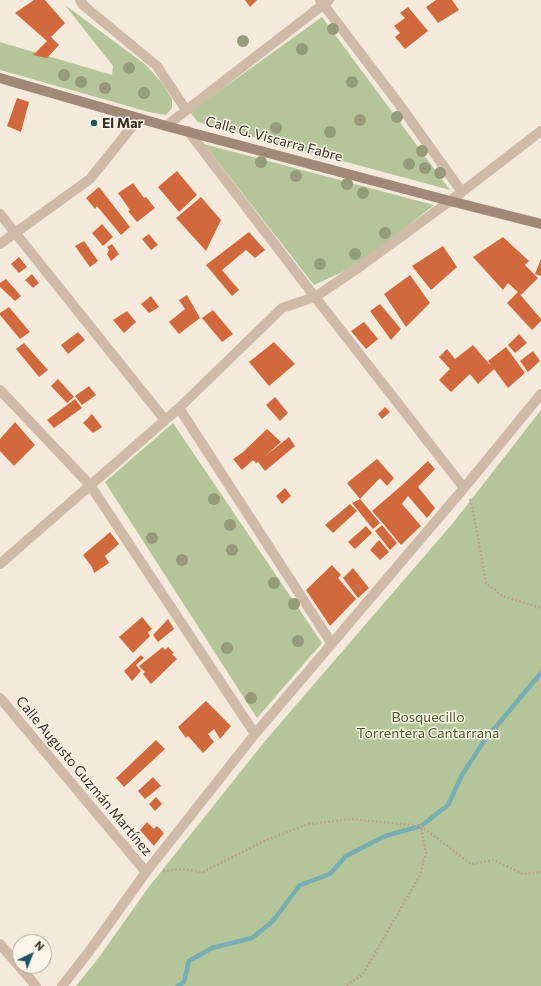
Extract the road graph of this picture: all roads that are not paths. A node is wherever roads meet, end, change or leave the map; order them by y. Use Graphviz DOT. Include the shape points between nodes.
graph roads {
  1 [pos="80,0"];
  2 [pos="324,1"];
  3 [pos="0,78"];
  4 [pos="186,110"];
  5 [pos="139,118"];
  6 [pos="166,126"];
  7 [pos="188,131"];
  8 [pos="541,131"];
  9 [pos="462,192"];
  10 [pos="450,201"];
  11 [pos="0,214"];
  12 [pos="541,224"];
  13 [pos="14,233"];
  14 [pos="0,244"];
  15 [pos="314,297"];
  16 [pos="0,390"];
  17 [pos="541,394"];
  18 [pos="179,408"];
  19 [pos="165,420"];
  20 [pos="90,485"];
  21 [pos="464,488"];
  22 [pos="0,564"];
  23 [pos="332,644"];
  24 [pos="0,698"];
  25 [pos="255,734"];
  26 [pos="146,872"];
  27 [pos="0,944"];
  28 [pos="36,986"];
  29 [pos="62,986"];
  1 -- 4 [label="street" via="156,66"];
  2 -- 4 [label="street"];
  2 -- 9 [label="street"];
  3 -- 5 [label="street, Calle G. Viscarra Fabre"];
  4 -- 6 [label="street"];
  5 -- 6 [label="street, Calle G. Viscarra Fabre"];
  5 -- 13 [label="street" via="90,179"];
  6 -- 7 [label="street, Calle G. Viscarra Fabre"];
  7 -- 10 [label="street, Calle G. Viscarra Fabre"];
  7 -- 15 [label="street"];
  8 -- 9 [label="street"];
  9 -- 10 [label="street"];
  10 -- 12 [label="street, Calle G. Viscarra Fabre"];
  10 -- 15 [label="street"];
  11 -- 13 [label="street"];
  13 -- 14 [label="street"];
  13 -- 19 [label="street"];
  15 -- 18 [label="street" via="282,308"];
  15 -- 21 [label="street"];
  16 -- 20 [label="street"];
  17 -- 21 [label="street"];
  18 -- 19 [label="street"];
  18 -- 23 [label="street"];
  19 -- 20 [label="street"];
  20 -- 22 [label="street"];
  20 -- 25 [label="street"];
  21 -- 23 [label="street"];
  23 -- 25 [label="street"];
  24 -- 26 [label="street, Calle Augusto Guzmán Martínez"];
  25 -- 26 [label="street"];
  26 -- 29 [label="street"];
  27 -- 28 [label="street"];
}
